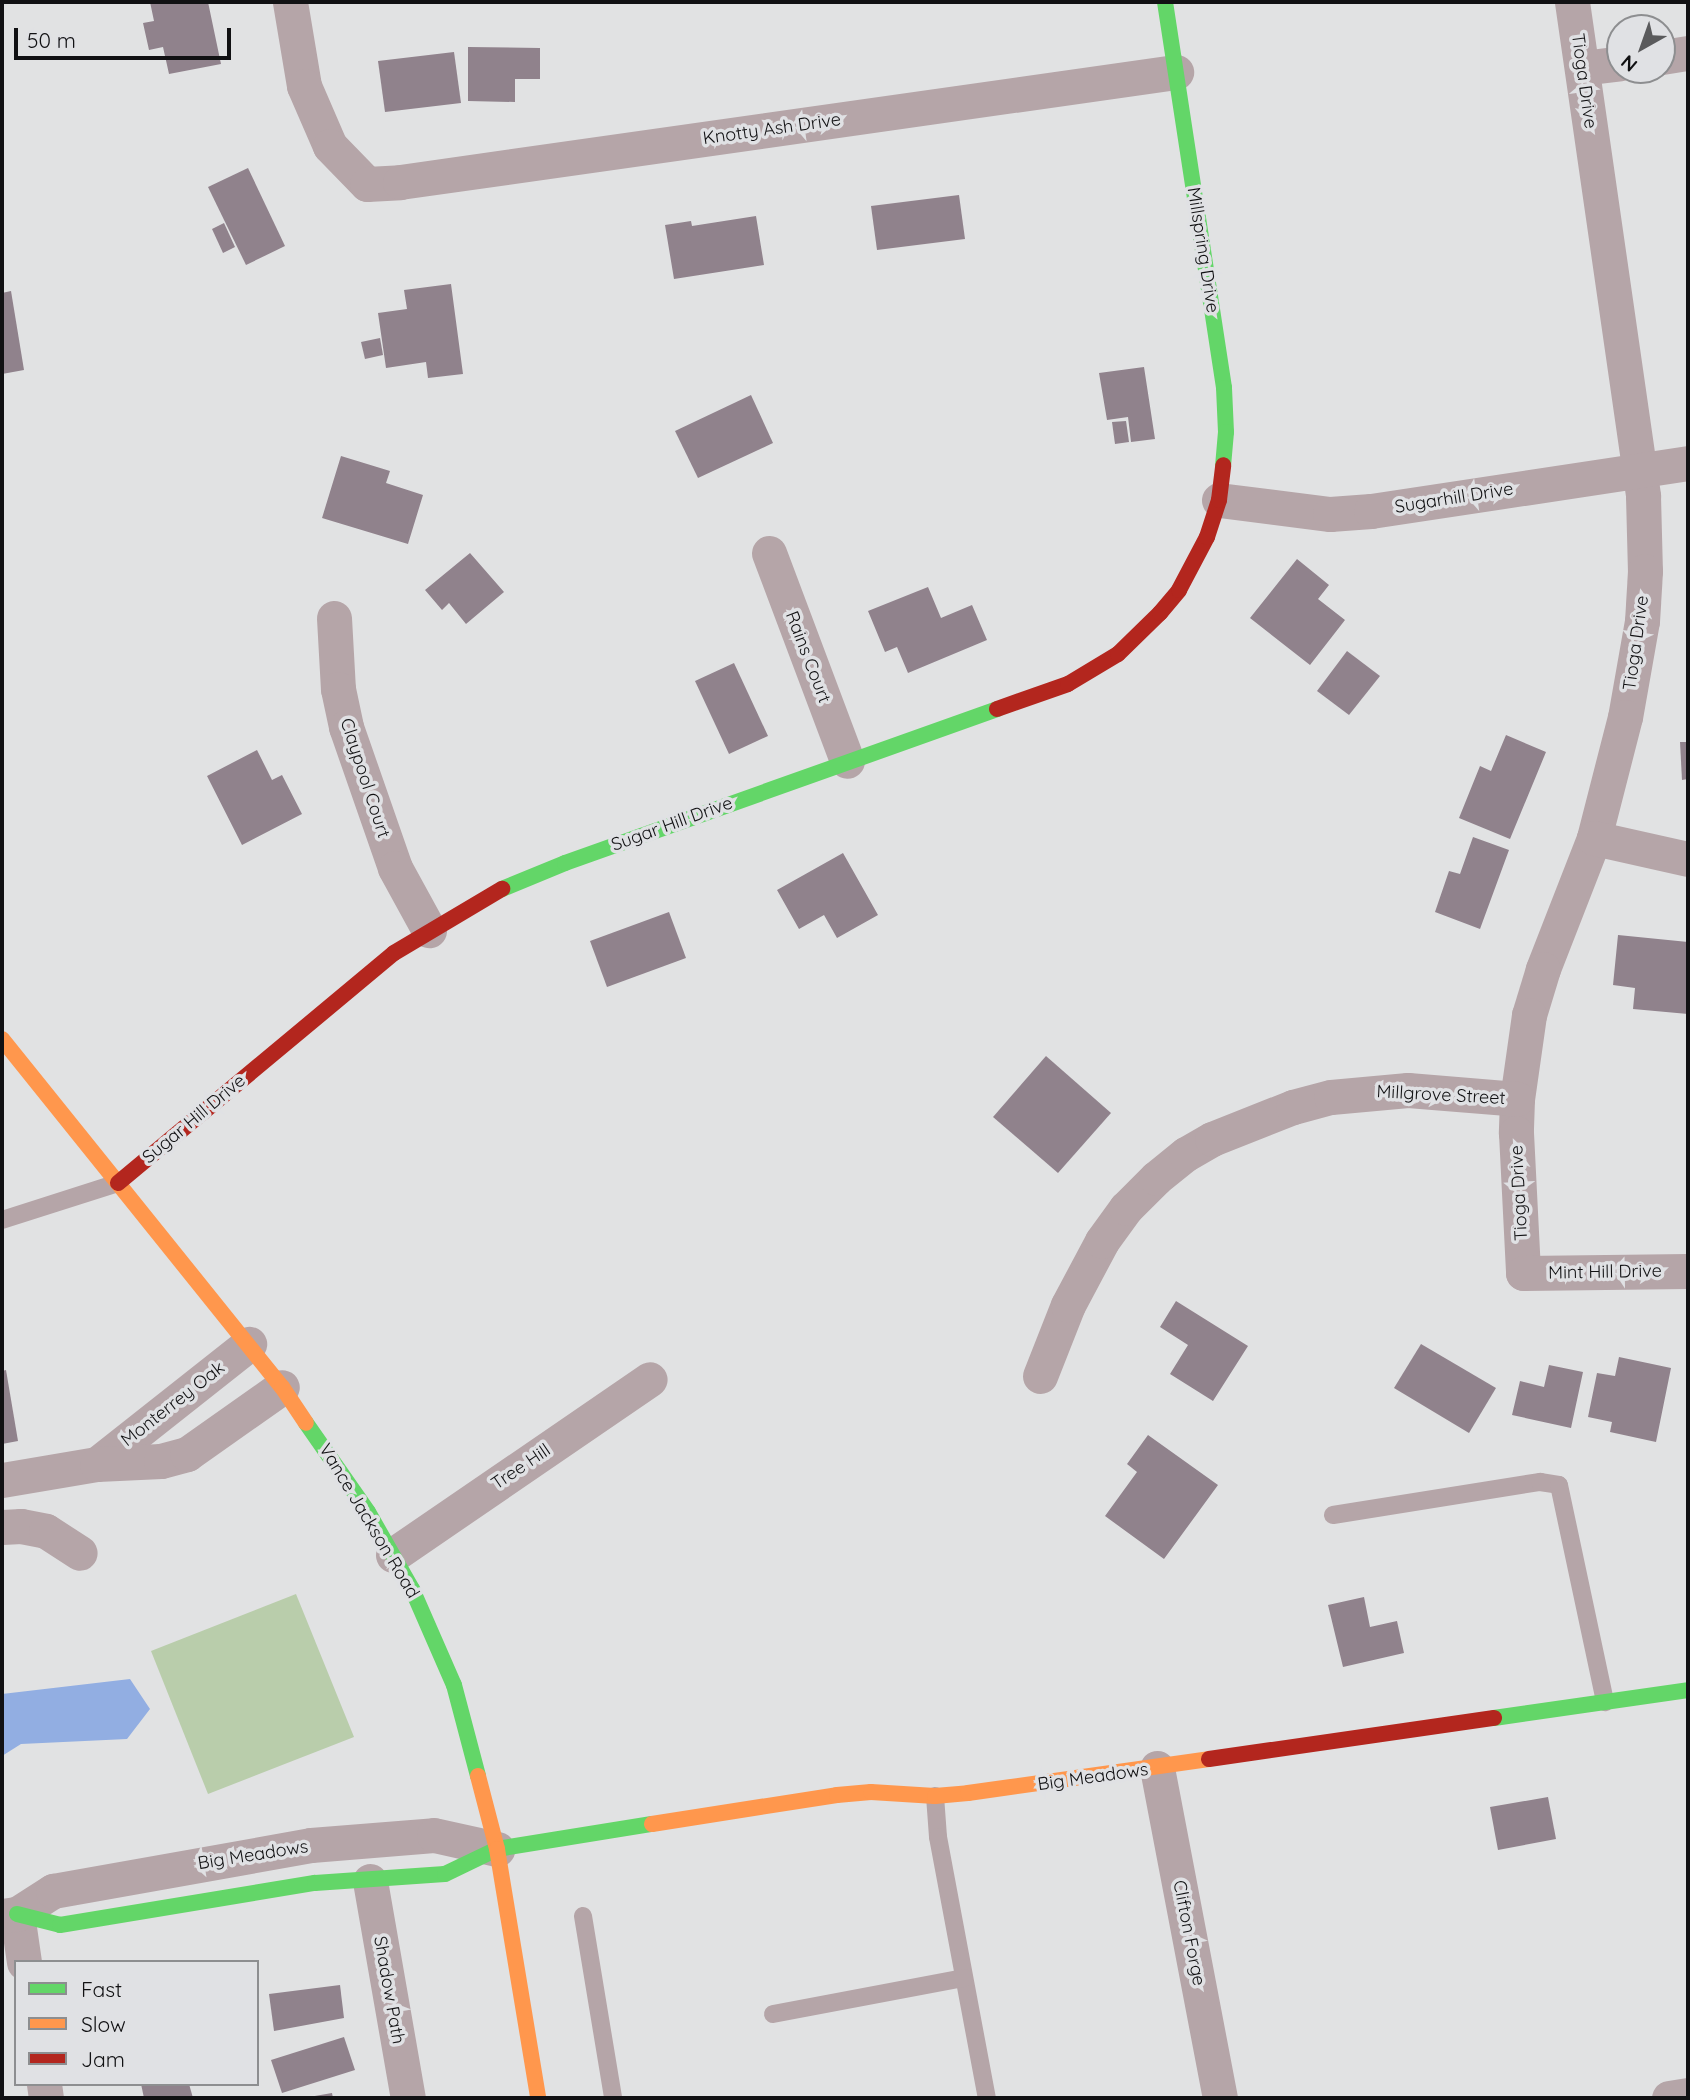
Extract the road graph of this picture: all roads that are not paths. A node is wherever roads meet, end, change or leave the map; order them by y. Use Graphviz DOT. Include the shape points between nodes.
graph roads {
  1 [pos="290,2"];
  2 [pos="1165,2"];
  3 [pos="1572,2"];
  4 [pos="1606,65"];
  5 [pos="1582,68"];
  6 [pos="1176,72"];
  7 [pos="1688,463"];
  8 [pos="1639,470"];
  9 [pos="1219,500"];
  10 [pos="769,553"];
  11 [pos="334,618"];
  12 [pos="847,761"];
  13 [pos="1594,838"];
  14 [pos="1688,859"];
  15 [pos="429,930"];
  16 [pos="2,1039"];
  17 [pos="1517,1100"];
  18 [pos="118,1183"];
  19 [pos="2,1220"];
  20 [pos="1688,1271"];
  21 [pos="1523,1273"];
  22 [pos="249,1344"];
  23 [pos="1040,1377"];
  24 [pos="650,1379"];
  25 [pos="282,1387"];
  26 [pos="157,1416"];
  27 [pos="187,1454"];
  28 [pos="97,1464"];
  29 [pos="2,1480"];
  30 [pos="1334,1516"];
  31 [pos="2,1527"];
  32 [pos="80,1553"];
  33 [pos="393,1555"];
  34 [pos="1688,1690"];
  35 [pos="1605,1702"];
  36 [pos="1157,1768"];
  37 [pos="935,1796"];
  38 [pos="497,1849"];
  39 [pos="370,1881"];
  40 [pos="9,1915"];
  41 [pos="583,1916"];
  42 [pos="23,1960"];
  43 [pos="964,1978"];
  44 [pos="773,2014"];
  45 [pos="1688,2095"];
  46 [pos="408,2098"];
  47 [pos="538,2098"];
  48 [pos="613,2098"];
  49 [pos="987,2098"];
  50 [pos="1220,2098"];
  51 [pos="1669,2098"];
  1 -- 6 [label="street, Knotty Ash Drive" via="309,98 330,146 367,184"];
  2 -- 6 [label="street, Millspring Drive"];
  3 -- 5 [label="street, Tioga Drive"];
  4 -- 5 [label="street"];
  5 -- 8 [label="street, Tioga Drive"];
  6 -- 9 [label="street, Millspring Drive" via="1224,388 1226,432"];
  7 -- 8 [label="street, Sugarhill Drive"];
  8 -- 9 [label="street, Sugarhill Drive" via="1330,514"];
  8 -- 13 [label="street, Tioga Drive" via="1645,571 1642,621 1625,717"];
  9 -- 12 [label="street, Sugar Hill Drive" via="1206,537 1178,590 1118,654 1068,684"];
  10 -- 12 [label="street, Rains Court"];
  11 -- 15 [label="street, Claypool Court" via="338,689 346,727 395,868"];
  12 -- 15 [label="street, Sugar Hill Drive" via="565,863 500,890"];
  13 -- 14 [label="street"];
  13 -- 17 [label="street, Tioga Drive" via="1543,969 1530,1015"];
  15 -- 18 [label="street, Sugar Hill Drive" via="358,981"];
  16 -- 18 [label="street, Vance Jackson Road"];
  17 -- 21 [label="street, Tioga Drive"];
  17 -- 23 [label="street, Millgrove Street" via="1408,1090 1331,1097 1293,1107 1186,1154 1136,1198 1102,1241 1068,1305"];
  18 -- 19 [label="lane"];
  18 -- 22 [label="street, Vance Jackson Road"];
  20 -- 21 [label="street, Mint Hill Drive"];
  22 -- 25 [label="street, Vance Jackson Road"];
  22 -- 26 [label="street, Monterrey Oak"];
  24 -- 33 [label="street, Tree Hill"];
  25 -- 27 [label="street, Monterrey Oak"];
  25 -- 33 [label="street, Vance Jackson Road"];
  26 -- 27 [label="street"];
  26 -- 28 [label="street, Monterrey Oak"];
  27 -- 28 [label="street, Monterrey Oak" via="134,1464"];
  28 -- 29 [label="street, Monterrey Oak"];
  30 -- 35 [label="lane" via="1540,1482 1559,1485"];
  31 -- 32 [label="street" via="46,1531"];
  33 -- 38 [label="street, Vance Jackson Road" via="454,1685"];
  34 -- 35 [label="street, Big Meadows"];
  35 -- 36 [label="street, Big Meadows"];
  36 -- 37 [label="street, Big Meadows"];
  36 -- 50 [label="street, Clifton Forge"];
  37 -- 38 [label="street, Big Meadows" via="872,1792 837,1796"];
  37 -- 43 [label="lane"];
  38 -- 39 [label="street, Big Meadows" via="445,1874"];
  38 -- 40 [label="street, Big Meadows" via="435,1835 311,1845 52,1891"];
  38 -- 47 [label="street, Vance Jackson Road"];
  39 -- 40 [label="street, Big Meadows" via="315,1883 60,1925"];
  39 -- 46 [label="street, Shadow Path"];
  40 -- 42 [label="street"];
  41 -- 48 [label="lane"];
  43 -- 44 [label="lane"];
  43 -- 49 [label="lane"];
  45 -- 51 [label="street"];
}
